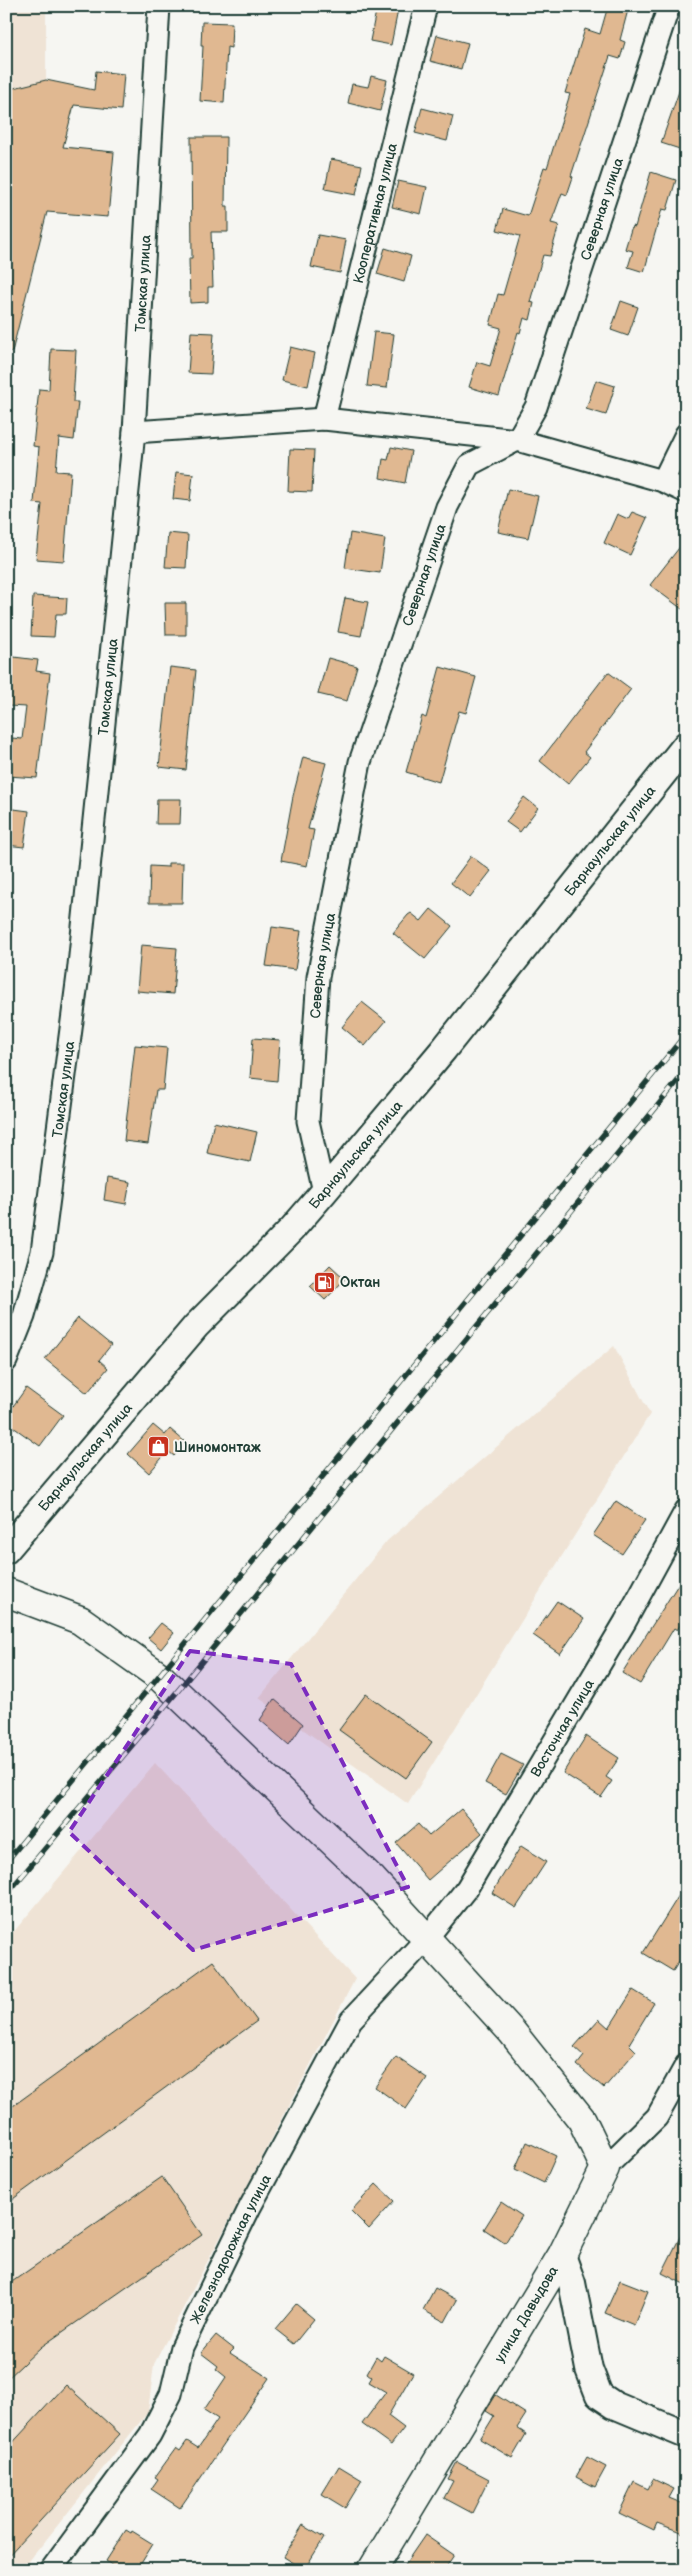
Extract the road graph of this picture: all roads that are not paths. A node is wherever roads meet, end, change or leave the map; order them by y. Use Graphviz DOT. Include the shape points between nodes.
graph roads {
  1 [pos="159,6"];
  2 [pos="426,6"];
  3 [pos="669,6"];
  4 [pos="324,419"];
  5 [pos="134,432"];
  6 [pos="686,434"];
  7 [pos="517,440"];
  8 [pos="663,481"];
  9 [pos="686,492"];
  10 [pos="686,745"];
  11 [pos="324,1192"];
  12 [pos="6,1361"];
  13 [pos="686,1510"];
  14 [pos="6,1550"];
  15 [pos="6,1592"];
  16 [pos="427,1938"];
  17 [pos="686,2065"];
  18 [pos="605,2168"];
  19 [pos="562,2255"];
  20 [pos="686,2435"];
  21 [pos="51,2570"];
  22 [pos="372,2570"];
  1 -- 5 [label="street, Томская улица"];
  2 -- 4 [label="street, Кооперативная улица"];
  3 -- 7 [label="street, Северная улица" via="536,407"];
  4 -- 5 [label="street"];
  4 -- 7 [label="street"];
  5 -- 12 [label="street, Томская улица" via="78,975 42,1252 24,1316"];
  6 -- 8 [label="street"];
  7 -- 8 [label="street"];
  7 -- 11 [label="street, Северная улица" via="469,465 456,487 360,762 318,977 311,1051 308,1121"];
  8 -- 9 [label="street"];
  10 -- 11 [label="street, Барнаульская улица" via="444,1049"];
  11 -- 14 [label="street, Барнаульская улица" via="196,1326"];
  13 -- 16 [label="street, Восточная улица" via="625,1622 467,1888"];
  15 -- 16 [label="main road" via="80,1620 159,1676 372,1879"];
  16 -- 18 [label="main road" via="512,2032 582,2120"];
  16 -- 21 [label="street, Железнодорожная улица" via="351,2020 290,2130 182,2347 171,2394 150,2435"];
  17 -- 18 [label="street, улица Давыдова" via="657,2117"];
  18 -- 19 [label="main road, улица Давыдова"];
  19 -- 20 [label="street" via="572,2283 589,2369 599,2395 614,2405"];
  19 -- 22 [label="main road, улица Давыдова"];
}
